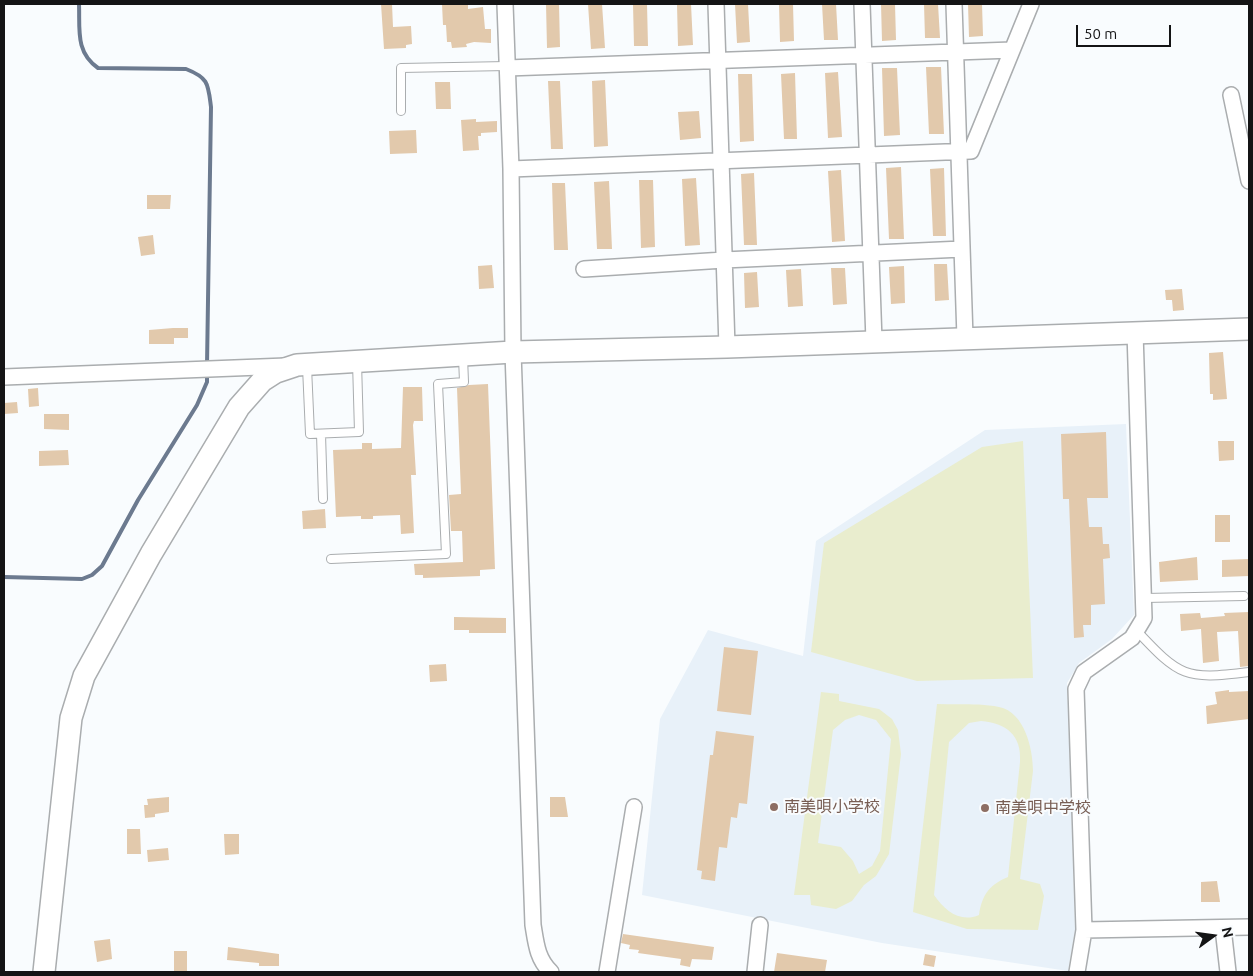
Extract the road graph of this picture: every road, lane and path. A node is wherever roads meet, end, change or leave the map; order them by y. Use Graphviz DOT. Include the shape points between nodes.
graph roads {
  1 [pos="505,4"];
  2 [pos="716,4"];
  3 [pos="862,4"];
  4 [pos="954,4"];
  5 [pos="1031,4"];
  6 [pos="955,50"];
  7 [pos="1012,50"];
  8 [pos="863,56"];
  9 [pos="718,61"];
  10 [pos="507,67"];
  11 [pos="1231,95"];
  12 [pos="401,111"];
  13 [pos="959,152"];
  14 [pos="866,155"];
  15 [pos="720,161"];
  16 [pos="511,169"];
  17 [pos="1249,181"];
  18 [pos="962,249"];
  19 [pos="870,254"];
  20 [pos="724,260"];
  21 [pos="584,269"];
  22 [pos="1249,329"];
  23 [pos="1135,332"];
  24 [pos="965,338"];
  25 [pos="874,341"];
  26 [pos="727,347"];
  27 [pos="513,352"];
  28 [pos="463,355"];
  29 [pos="357,361"];
  30 [pos="302,365"];
  31 [pos="4,377"];
  32 [pos="321,434"];
  33 [pos="323,499"];
  34 [pos="331,559"];
  35 [pos="1244,596"];
  36 [pos="1145,598"];
  37 [pos="1136,630"];
  38 [pos="1249,672"];
  39 [pos="634,807"];
  40 [pos="760,925"];
  41 [pos="1249,927"];
  42 [pos="1224,928"];
  43 [pos="1084,930"];
  44 [pos="44,972"];
  45 [pos="551,972"];
  46 [pos="607,972"];
  47 [pos="755,972"];
  48 [pos="1077,972"];
  49 [pos="1228,972"];
  1 -- 10 [label="street"];
  2 -- 9 [label="street"];
  3 -- 8 [label="street"];
  4 -- 6 [label="street"];
  5 -- 7 [label="street"];
  6 -- 7 [label="street"];
  6 -- 8 [label="street"];
  6 -- 13 [label="street"];
  7 -- 13 [label="street" via="971,151"];
  8 -- 9 [label="street"];
  8 -- 14 [label="street"];
  9 -- 10 [label="street"];
  9 -- 15 [label="street"];
  10 -- 12 [label="lane" via="401,68"];
  10 -- 16 [label="street"];
  11 -- 17 [label="street"];
  13 -- 14 [label="street"];
  13 -- 18 [label="street"];
  14 -- 15 [label="street"];
  14 -- 19 [label="street"];
  15 -- 16 [label="street"];
  15 -- 20 [label="street"];
  16 -- 27 [label="street"];
  18 -- 19 [label="street"];
  18 -- 24 [label="street"];
  19 -- 20 [label="street"];
  19 -- 25 [label="street"];
  20 -- 21 [label="street"];
  20 -- 26 [label="street"];
  22 -- 23 [label="street"];
  23 -- 24 [label="street"];
  23 -- 36 [label="street"];
  24 -- 25 [label="street"];
  25 -- 26 [label="street"];
  26 -- 27 [label="street"];
  27 -- 28 [label="street"];
  27 -- 45 [label="street" via="533,925 536,948 544,966"];
  28 -- 29 [label="street"];
  28 -- 34 [label="lane" via="464,382 438,384 446,554"];
  29 -- 30 [label="street"];
  29 -- 32 [label="lane" via="359,432"];
  30 -- 31 [label="street"];
  30 -- 32 [label="lane" via="310,434"];
  30 -- 44 [label="street" via="276,372 262,381 239,407 151,554 84,676 71,718"];
  32 -- 33 [label="lane"];
  35 -- 36 [label="lane"];
  36 -- 37 [label="street" via="1144,618"];
  37 -- 38 [label="lane" via="1165,661 1188,675"];
  37 -- 43 [label="street" via="1132,638 1084,672 1076,689"];
  39 -- 46 [label="street"];
  40 -- 47 [label="street"];
  41 -- 42 [label="street"];
  42 -- 43 [label="street"];
  42 -- 49 [label="street"];
  43 -- 48 [label="street"];
}
